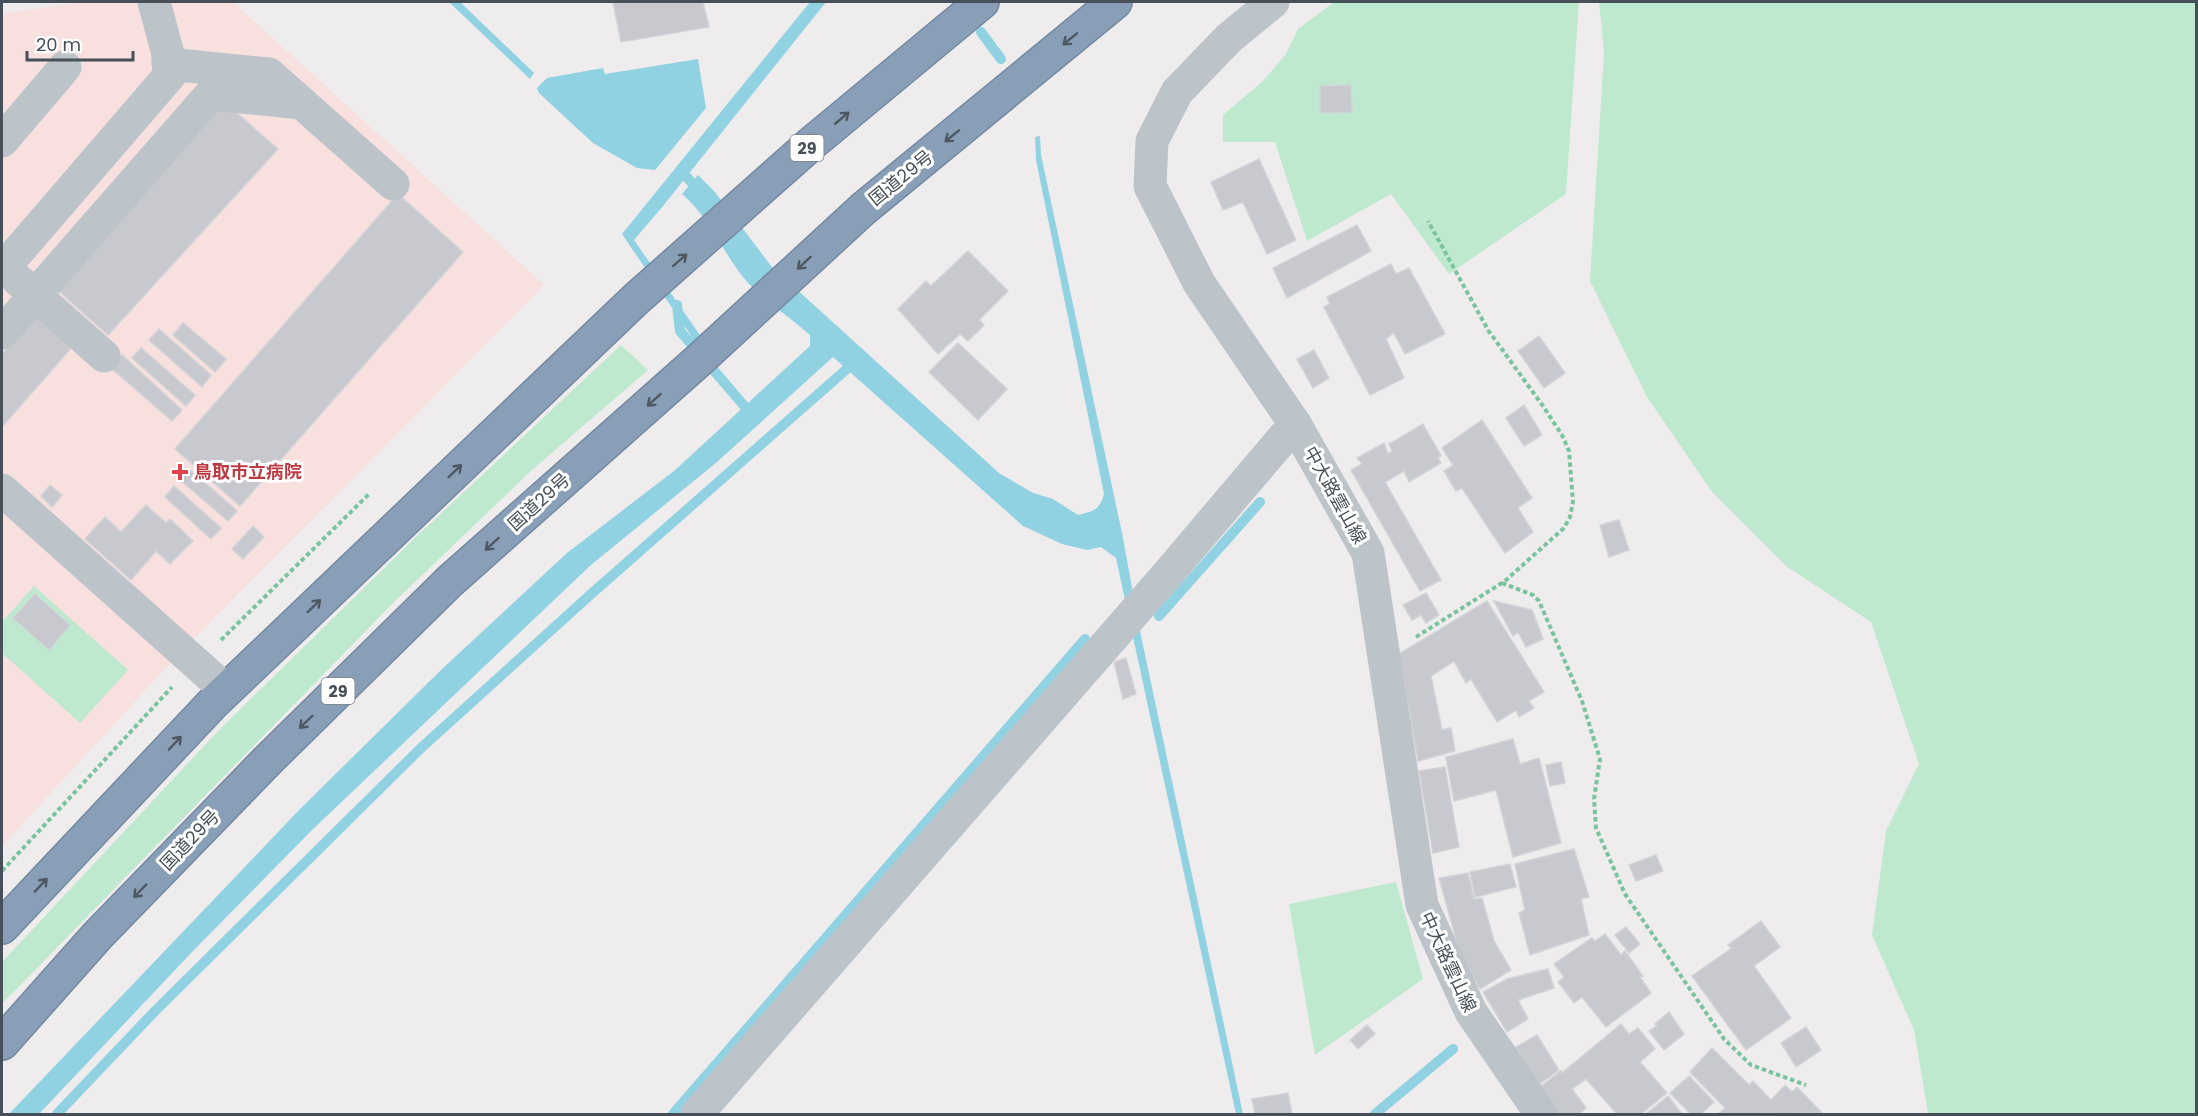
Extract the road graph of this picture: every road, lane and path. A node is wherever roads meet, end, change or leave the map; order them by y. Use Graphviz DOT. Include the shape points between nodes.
graph roads {
  1 [pos="154,2"];
  2 [pos="982,2"];
  3 [pos="1115,2"];
  4 [pos="1273,2"];
  5 [pos="168,64"];
  6 [pos="65,67"];
  7 [pos="302,103"];
  8 [pos="2,141"];
  9 [pos="393,184"];
  10 [pos="1428,221"];
  11 [pos="3,269"];
  12 [pos="34,295"];
  13 [pos="2,333"];
  14 [pos="104,356"];
  15 [pos="1294,424"];
  16 [pos="2,490"];
  17 [pos="1502,583"];
  18 [pos="1384,654"];
  19 [pos="226,690"];
  20 [pos="2,927"];
  21 [pos="2,1043"];
  22 [pos="1806,1084"];
  23 [pos="697,1114"];
  24 [pos="1541,1114"];
  1 -- 5 [label="street"];
  19 -- 2 [label="highway, 29, one-way" via="636,298 812,143"];
  3 -- 21 [label="highway, 国道29号 / 29, one-way" via="863,209 450,581 106,927"];
  4 -- 15 [label="street, 中大路雲山線" via="1229,38 1177,92 1152,141 1150,186 1199,283"];
  5 -- 7 [label="street" via="269,74"];
  5 -- 11 [label="street" via="170,75"];
  6 -- 8 [label="street"];
  7 -- 9 [label="street"];
  7 -- 12 [label="street" via="211,93"];
  10 -- 17 [label="path" via="1488,330 1543,406 1569,451 1573,502 1570,517 1564,528"];
  11 -- 12 [label="street"];
  12 -- 13 [label="street"];
  12 -- 14 [label="street"];
  15 -- 18 [label="street, 中大路雲山線" via="1368,553"];
  15 -- 23 [label="street"];
  16 -- 19 [label="street"];
  17 -- 18 [label="path"];
  17 -- 22 [label="path" via="1539,601 1582,701 1600,759 1594,799 1596,828 1625,894 1724,1039 1751,1065"];
  18 -- 24 [label="street, 中大路雲山線" via="1422,905 1471,1012"];
  20 -- 19 [label="highway, 29, one-way"];
}
